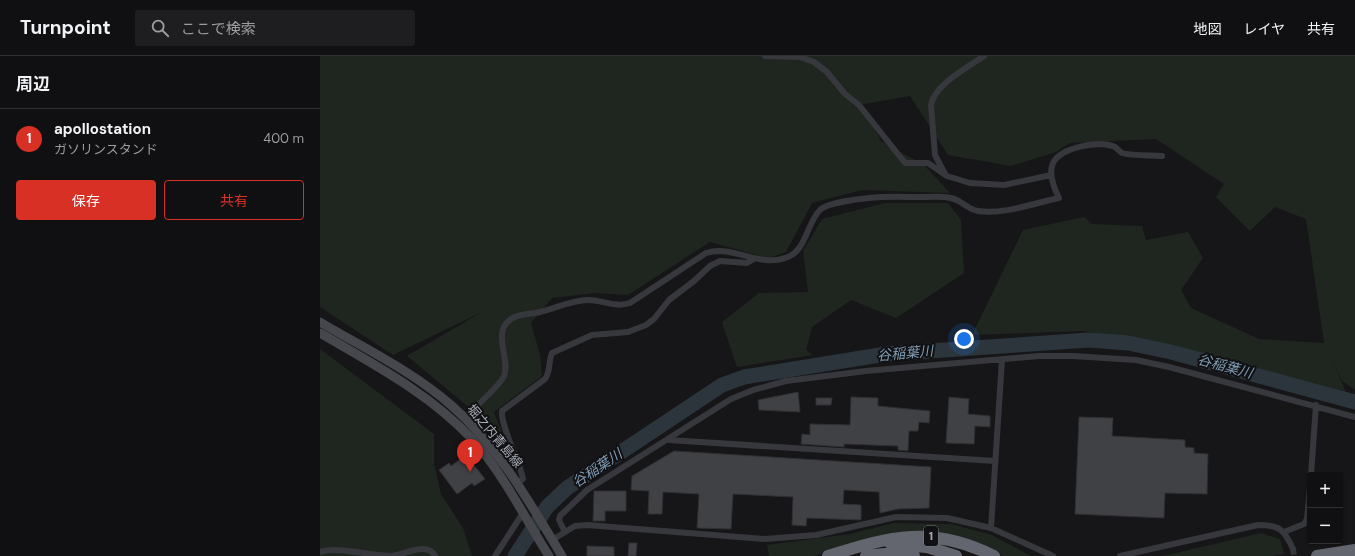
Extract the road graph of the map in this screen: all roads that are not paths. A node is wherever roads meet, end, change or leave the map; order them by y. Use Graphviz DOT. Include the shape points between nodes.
graph roads {
  1 [pos="765,56"];
  2 [pos="984,56"];
  3 [pos="1162,156"];
  4 [pos="1051,175"];
  5 [pos="947,176"];
  6 [pos="754,259"];
  7 [pos="320,322"];
  8 [pos="320,333"];
  9 [pos="1002,360"];
  10 [pos="1316,405"];
  11 [pos="1355,417"];
  12 [pos="464,418"];
  13 [pos="669,440"];
  14 [pos="995,461"];
  15 [pos="1311,472"];
  16 [pos="517,484"];
  17 [pos="1309,508"];
  18 [pos="525,516"];
  19 [pos="991,528"];
  20 [pos="566,532"];
  21 [pos="1284,532"];
  22 [pos="555,544"];
  23 [pos="1293,548"];
  24 [pos="866,550"];
  25 [pos="1355,550"];
  26 [pos="320,552"];
  27 [pos="831,555"];
  28 [pos="435,556"];
  29 [pos="495,556"];
  30 [pos="550,556"];
  31 [pos="562,556"];
  32 [pos="914,556"];
  33 [pos="956,556"];
  34 [pos="994,556"];
  35 [pos="1053,556"];
  36 [pos="1120,556"];
  37 [pos="1317,556"];
  1 -- 5 [label="street" via="800,57 814,62 859,105 905,163 928,163"];
  2 -- 5 [label="street" via="940,88 932,97 935,155"];
  3 -- 4 [label="street" via="1122,153 1109,146 1074,148 1060,155 1053,163"];
  4 -- 5 [label="street" via="1004,185 970,183"];
  4 -- 6 [label="street" via="1059,198 995,212 977,211 951,198 869,198 833,205 820,209 802,244 790,256 778,261"];
  6 -- 12 [label="street" via="726,250 715,250 706,253 630,303 621,306 590,300 577,301 511,319 502,334 506,368 503,378"];
  6 -- 16 [label="street" via="746,263 720,261 710,266 669,300 646,325 628,332 592,335 552,353 549,374 545,379 502,412 521,469 523,479"];
  7 -- 12 [label="main road, 堀之内青島線" via="422,383"];
  8 -- 18 [label="main road, 堀之内青島線" via="416,391 445,413 473,440"];
  9 -- 10 [label="street" via="1073,356 1136,360 1169,366"];
  9 -- 13 [label="street" via="866,371 786,382 753,390 731,399"];
  9 -- 14 [label="street"];
  10 -- 11 [label="street"];
  10 -- 15 [label="street"];
  12 -- 16 [label="main road, 堀之内青島線" via="478,432"];
  13 -- 14 [label="street"];
  13 -- 20 [label="street" via="587,490 560,516 559,520"];
  14 -- 19 [label="street"];
  16 -- 22 [label="main road, 堀之内青島線"];
  17 -- 21 [label="street" via="1308,519 1304,524"];
  18 -- 29 [label="street"];
  18 -- 30 [label="main road, 堀之内青島線"];
  19 -- 20 [label="street" via="947,518 922,516 896,517 841,530 786,538 587,525 575,526"];
  19 -- 35 [label="street"];
  20 -- 22 [label="street"];
  21 -- 23 [label="street"];
  21 -- 36 [label="street" via="1272,525 1258,524"];
  22 -- 30 [label="street"];
  22 -- 31 [label="main road, 堀之内青島線"];
  24 -- 27 [label="highway, 1"];
  24 -- 32 [label="highway, 1"];
  24 -- 33 [label="highway, 1" via="897,544 919,546"];
  24 -- 34 [label="highway, 1" via="903,536 926,536 960,542"];
  25 -- 37 [label="highway"];
  26 -- 28 [label="street" via="393,556 422,549 430,551"];
}
